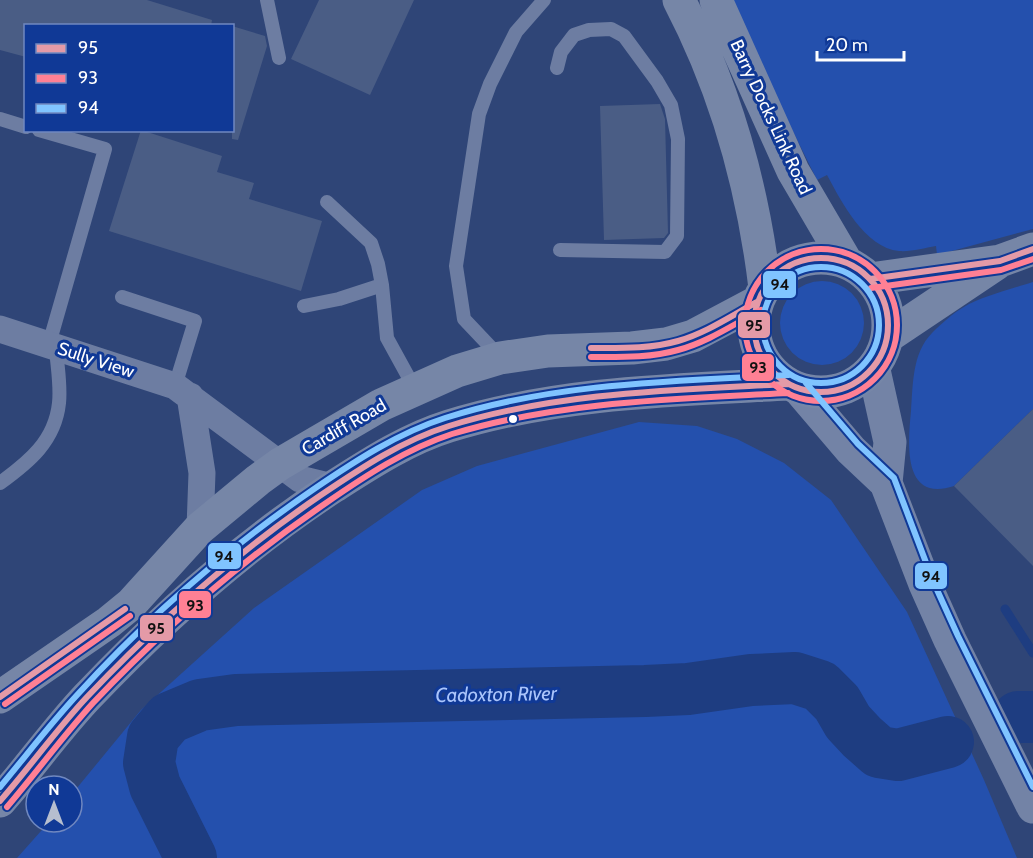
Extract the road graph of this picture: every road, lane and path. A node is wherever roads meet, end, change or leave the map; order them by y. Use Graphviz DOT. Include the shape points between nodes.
graph roads {
  1 [pos="267,0"];
  2 [pos="544,0"];
  3 [pos="716,0"];
  4 [pos="677,5"];
  5 [pos="279,58"];
  6 [pos="557,68"];
  7 [pos="0,119"];
  8 [pos="24,126"];
  9 [pos="46,132"];
  10 [pos="327,201"];
  11 [pos="1033,249"];
  12 [pos="560,250"];
  13 [pos="1000,261"];
  14 [pos="858,271"];
  15 [pos="382,285"];
  16 [pos="761,295"];
  17 [pos="122,297"];
  18 [pos="304,306"];
  19 [pos="0,329"];
  20 [pos="888,337"];
  21 [pos="52,345"];
  22 [pos="500,358"];
  23 [pos="874,370"];
  24 [pos="793,386"];
  25 [pos="415,389"];
  26 [pos="182,391"];
  27 [pos="280,464"];
  28 [pos="0,483"];
  29 [pos="886,483"];
  30 [pos="333,487"];
  31 [pos="200,528"];
  32 [pos="0,696"];
  33 [pos="0,801"];
  34 [pos="1033,807"];
  1 -- 5 [label="lane"];
  2 -- 22 [label="lane" via="516,32 479,114 456,266 464,319"];
  3 -- 14 [label="main road, Barry Docks Link Road" via="793,171"];
  4 -- 16 [label="main road, Barry Docks Link Road" via="728,112 761,250"];
  6 -- 12 [label="lane" via="561,52 574,35 611,28 624,36 657,81 671,105 678,139 677,236 665,252"];
  7 -- 8 [label="lane"];
  9 -- 21 [label="lane" via="105,149"];
  10 -- 15 [label="lane" via="371,243"];
  11 -- 13 [label="main road"];
  13 -- 14 [label="main road"];
  13 -- 20 [label="main road"];
  14 -- 16 [label="main road" via="831,258 811,258 792,264"];
  14 -- 20 [label="main road" via="885,305"];
  15 -- 18 [label="lane"];
  15 -- 25 [label="lane" via="387,338"];
  16 -- 22 [label="main road, Cardiff Road" via="693,336 666,344"];
  16 -- 24 [label="main road" via="754,318 759,350 775,374"];
  17 -- 26 [label="lane" via="195,321"];
  19 -- 21 [label="street, Sully View"];
  20 -- 23 [label="main road"];
  21 -- 26 [label="street, Sully View"];
  21 -- 28 [label="lane" via="59,402 54,424 43,446"];
  22 -- 25 [label="main road, Cardiff Road" via="457,370"];
  23 -- 24 [label="main road" via="858,382 827,393"];
  23 -- 29 [label="main road" via="890,442"];
  24 -- 29 [label="main road"];
  24 -- 30 [label="main road" via="636,392 514,410 447,427 370,463"];
  25 -- 27 [label="main road, Cardiff Road"];
  26 -- 27 [label="street, Sully View"];
  26 -- 31 [label="street" via="202,473"];
  27 -- 30 [label="street, Sully View" via="300,479"];
  27 -- 31 [label="main road, Cardiff Road"];
  29 -- 34 [label="main road" via="950,640"];
  30 -- 33 [label="main road" via="223,568 158,626 87,697"];
  31 -- 32 [label="main road, Cardiff Road" via="131,604"];
}
